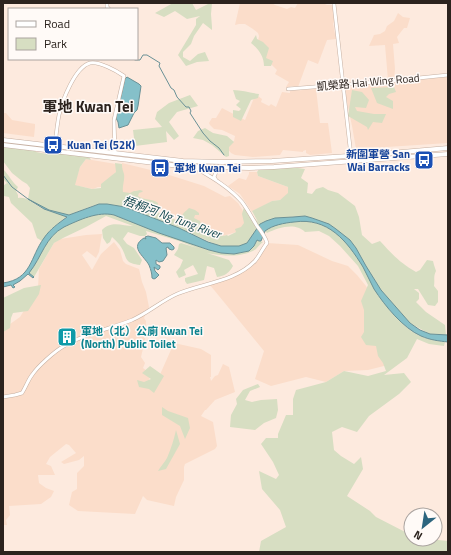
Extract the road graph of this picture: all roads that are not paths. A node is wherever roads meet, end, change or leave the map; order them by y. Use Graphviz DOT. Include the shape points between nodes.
graph roads {
  1 [pos="334,4"];
  2 [pos="87,60"];
  3 [pos="88,64"];
  4 [pos="448,75"];
  5 [pos="343,85"];
  6 [pos="288,89"];
  7 [pos="50,138"];
  8 [pos="3,140"];
  9 [pos="3,145"];
  10 [pos="50,145"];
  11 [pos="55,146"];
  12 [pos="448,148"];
  13 [pos="115,153"];
  14 [pos="448,154"];
  15 [pos="351,156"];
  16 [pos="194,167"];
  17 [pos="222,168"];
  18 [pos="216,180"];
  19 [pos="3,397"];
  1 -- 5 [label="street"];
  2 -- 3 [label="street"];
  3 -- 11 [label="street" via="75,76 61,109"];
  3 -- 13 [label="street" via="105,66 124,76 114,120"];
  4 -- 5 [label="street, 凱榮路 Hai Wing Road"];
  5 -- 6 [label="street, 凱榮路 Hai Wing Road"];
  5 -- 15 [label="street"];
  7 -- 10 [label="street"];
  8 -- 10 [label="main road"];
  9 -- 16 [label="main road"];
  10 -- 11 [label="main road"];
  11 -- 13 [label="main road"];
  12 -- 15 [label="main road"];
  13 -- 15 [label="main road" via="183,161 222,162"];
  14 -- 17 [label="main road"];
  16 -- 17 [label="main road"];
  16 -- 18 [label="street"];
  17 -- 18 [label="street" via="216,173"];
  18 -- 19 [label="street" via="239,200 265,238 266,242 256,259 237,274 178,294 136,318 75,340 37,368 22,393"];
}
